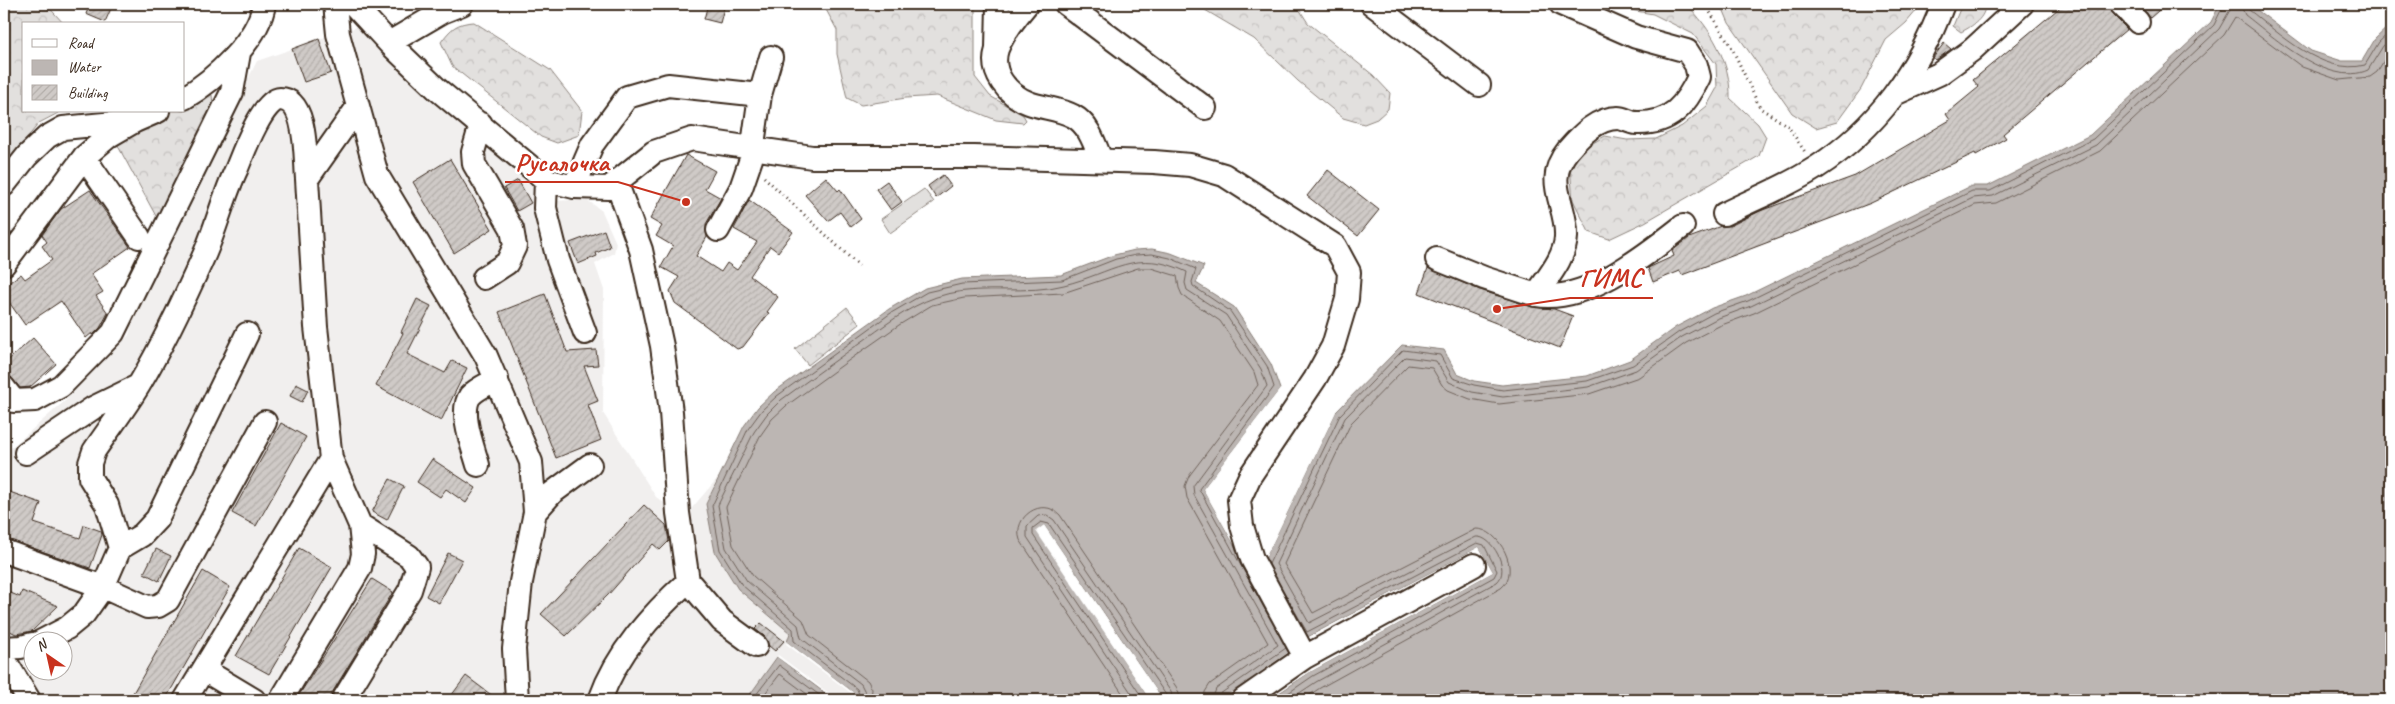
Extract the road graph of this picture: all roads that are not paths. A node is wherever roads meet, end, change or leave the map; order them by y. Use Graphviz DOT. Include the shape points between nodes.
graph roads {
  1 [pos="264,4"];
  2 [pos="335,4"];
  3 [pos="352,4"];
  4 [pos="462,4"];
  5 [pos="998,4"];
  6 [pos="1026,4"];
  7 [pos="1066,4"];
  8 [pos="1372,4"];
  9 [pos="1561,4"];
  10 [pos="1943,4"];
  11 [pos="2022,4"];
  12 [pos="2121,4"];
  13 [pos="2138,22"];
  14 [pos="388,43"];
  15 [pos="997,49"];
  16 [pos="239,53"];
  17 [pos="771,57"];
  18 [pos="1479,85"];
  19 [pos="1897,93"];
  20 [pos="760,95"];
  21 [pos="185,97"];
  22 [pos="357,108"];
  23 [pos="1205,108"];
  24 [pos="156,112"];
  25 [pos="135,121"];
  26 [pos="481,124"];
  27 [pos="752,154"];
  28 [pos="84,157"];
  29 [pos="1101,160"];
  30 [pos="307,179"];
  31 [pos="546,180"];
  32 [pos="618,184"];
  33 [pos="4,185"];
  34 [pos="574,187"];
  35 [pos="1724,214"];
  36 [pos="1682,226"];
  37 [pos="718,230"];
  38 [pos="138,237"];
  39 [pos="1437,259"];
  40 [pos="4,264"];
  41 [pos="484,278"];
  42 [pos="1536,295"];
  43 [pos="585,333"];
  44 [pos="247,334"];
  45 [pos="497,379"];
  46 [pos="138,386"];
  47 [pos="4,388"];
  48 [pos="265,422"];
  49 [pos="26,453"];
  50 [pos="331,459"];
  51 [pos="478,466"];
  52 [pos="590,466"];
  53 [pos="535,512"];
  54 [pos="360,525"];
  55 [pos="120,548"];
  56 [pos="4,551"];
  57 [pos="1474,565"];
  58 [pos="688,581"];
  59 [pos="103,586"];
  60 [pos="59,632"];
  61 [pos="756,646"];
  62 [pos="22,647"];
  63 [pos="4,648"];
  64 [pos="1305,657"];
  65 [pos="4,659"];
  66 [pos="204,670"];
  67 [pos="29,700"];
  68 [pos="185,700"];
  69 [pos="254,700"];
  70 [pos="281,700"];
  71 [pos="343,700"];
  72 [pos="517,700"];
  73 [pos="600,700"];
  74 [pos="1243,700"];
  1 -- 16 [label="street"];
  2 -- 22 [label="street" via="338,34"];
  3 -- 14 [label="street"];
  4 -- 14 [label="street"];
  5 -- 15 [label="street"];
  6 -- 15 [label="street"];
  7 -- 23 [label="street"];
  8 -- 18 [label="street"];
  9 -- 42 [label="street" via="1636,37 1686,51 1696,65 1699,77 1692,92 1672,116 1636,124 1619,118 1598,123 1567,151 1558,166 1555,186 1566,237 1562,253"];
  10 -- 19 [label="street"];
  11 -- 19 [label="street" via="1972,50 1939,74"];
  12 -- 13 [label="street"];
  14 -- 26 [label="street" via="437,89"];
  15 -- 29 [label="street" via="999,80 1013,95 1028,103 1073,116 1090,132"];
  16 -- 21 [label="street" via="203,87"];
  16 -- 47 [label="street" via="232,92 113,333 61,386 35,400 14,401"];
  17 -- 20 [label="street"];
  19 -- 35 [label="street" via="1852,141 1816,168"];
  20 -- 27 [label="street"];
  20 -- 34 [label="street" via="668,85 627,97 592,145"];
  22 -- 30 [label="street"];
  22 -- 45 [label="street" via="377,175 468,323"];
  24 -- 25 [label="street"];
  25 -- 28 [label="street" via="109,136"];
  25 -- 33 [label="street" via="63,128 34,150"];
  26 -- 31 [label="street"];
  26 -- 41 [label="street" via="473,152 474,164 512,229 515,246 507,263"];
  27 -- 29 [label="street"];
  27 -- 32 [label="street" via="692,139 654,152"];
  27 -- 37 [label="street" via="741,188"];
  28 -- 38 [label="street"];
  28 -- 40 [label="street"];
  29 -- 64 [label="street" via="1190,165 1224,175 1335,246 1349,272 1347,300 1333,346 1315,380 1250,476 1240,500 1242,526 1252,559"];
  30 -- 46 [label="street" via="302,122 298,112 289,102 273,101 254,128 230,182 206,250 166,336"];
  30 -- 50 [label="street" via="316,327"];
  31 -- 34 [label="street"];
  31 -- 43 [label="street" via="545,208 558,260"];
  32 -- 34 [label="street" via="609,188"];
  32 -- 58 [label="street" via="641,250 662,346 672,412 678,513"];
  36 -- 42 [label="street" via="1641,259 1599,282 1567,294"];
  39 -- 42 [label="street"];
  44 -- 55 [label="street" via="157,518 142,535"];
  45 -- 51 [label="street" via="471,395 466,405"];
  45 -- 53 [label="street" via="531,462"];
  46 -- 49 [label="street" via="93,408"];
  46 -- 55 [label="street" via="94,451 90,463 90,478 107,505"];
  48 -- 59 [label="street" via="168,600 158,606 147,607"];
  50 -- 54 [label="street"];
  50 -- 66 [label="street"];
  52 -- 53 [label="street" via="552,493"];
  53 -- 72 [label="street" via="521,582 514,649"];
  54 -- 70 [label="street" via="363,554 360,568"];
  54 -- 71 [label="street" via="409,556 417,568 410,590"];
  55 -- 59 [label="street"];
  56 -- 59 [label="street"];
  57 -- 64 [label="street"];
  58 -- 61 [label="street" via="722,621"];
  58 -- 73 [label="street" via="660,607 628,646"];
  59 -- 60 [label="street" via="84,614"];
  62 -- 63 [label="street"];
  64 -- 74 [label="street"];
  65 -- 67 [label="street"];
  66 -- 68 [label="street"];
  66 -- 69 [label="street"];
}
